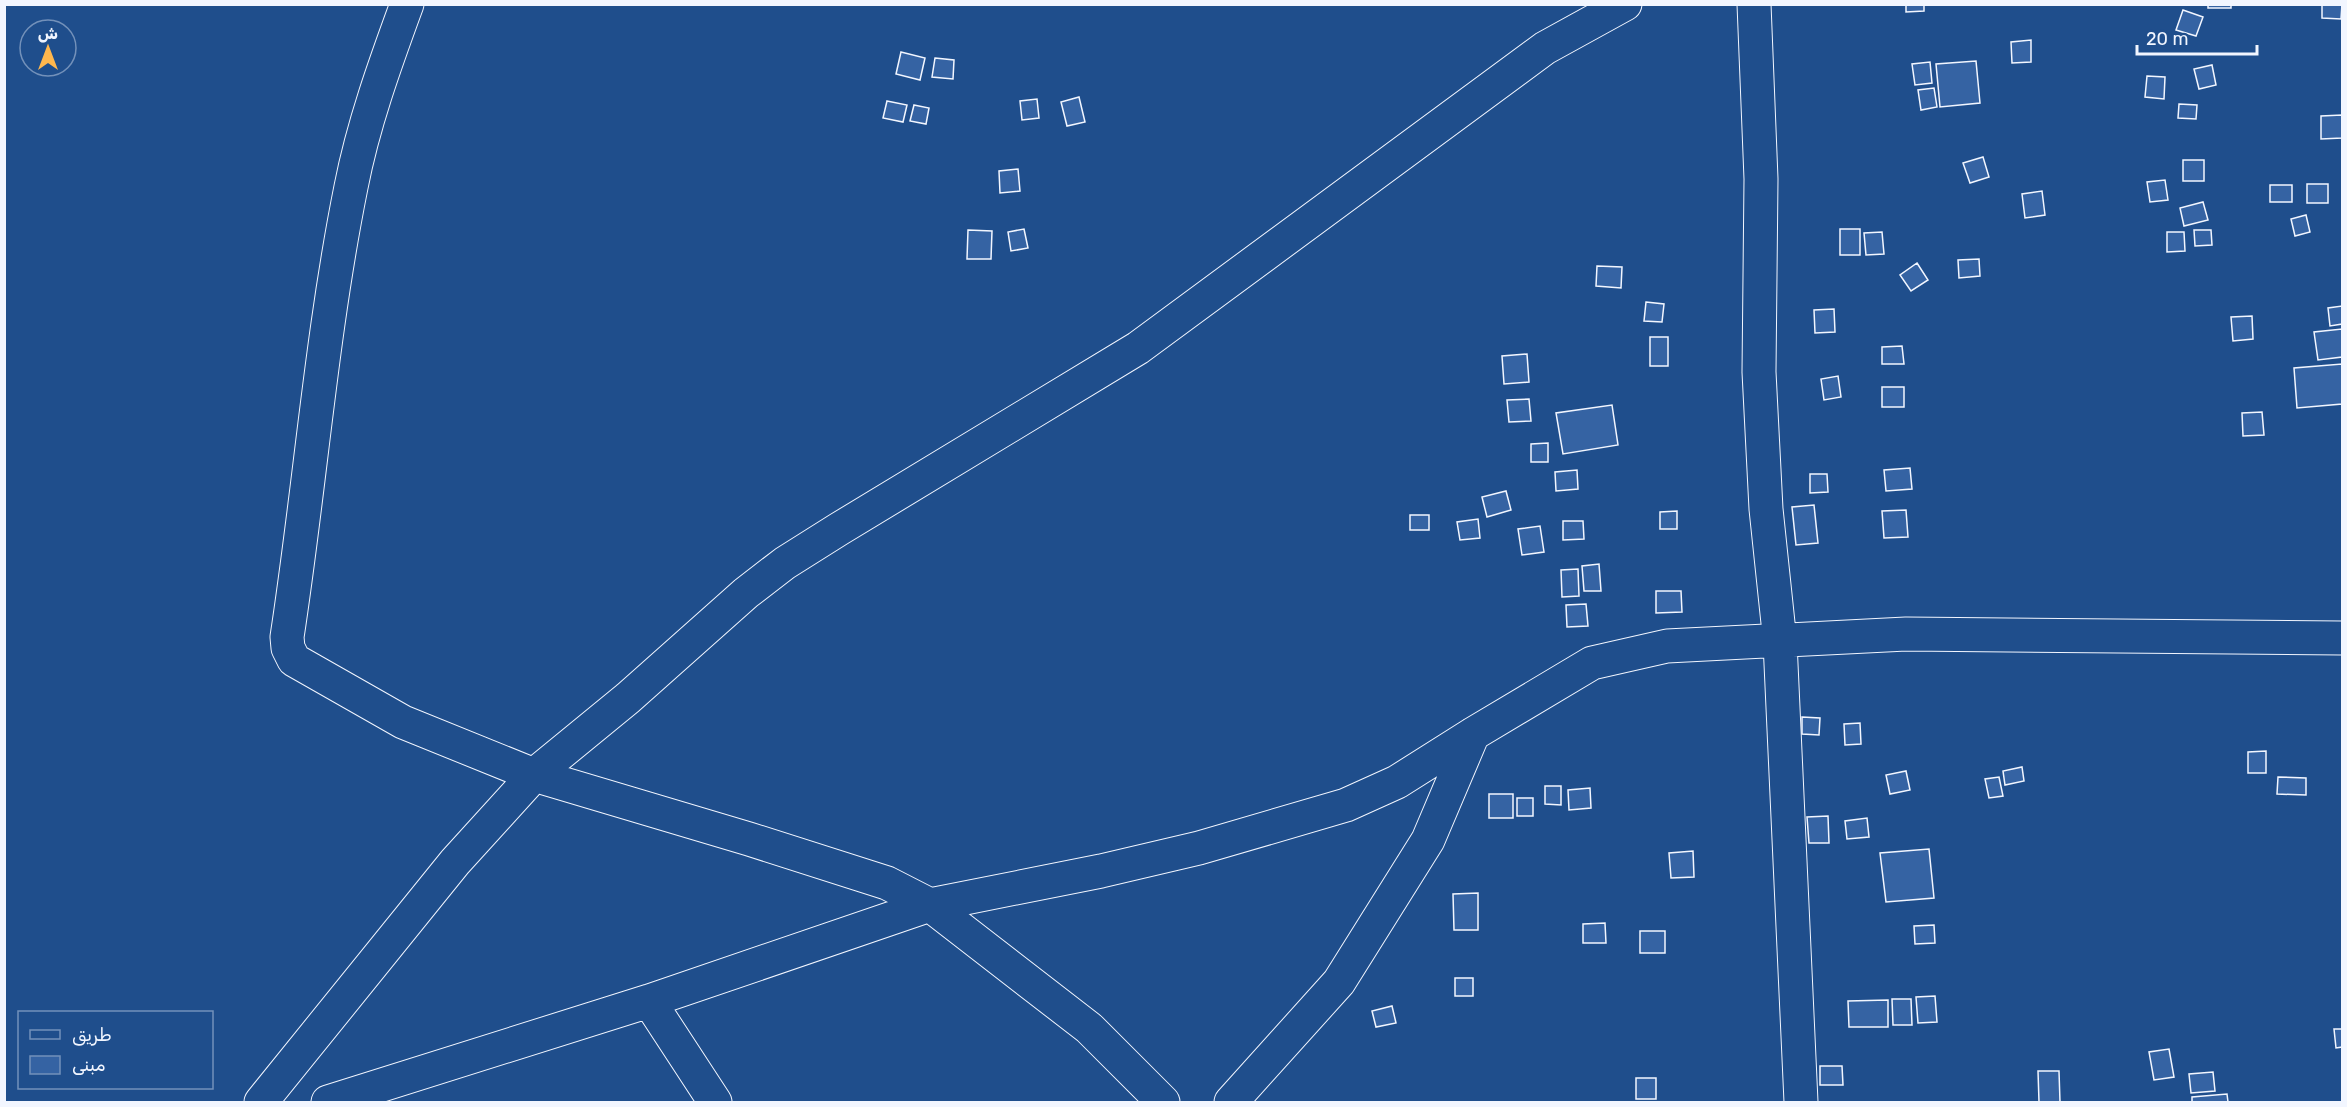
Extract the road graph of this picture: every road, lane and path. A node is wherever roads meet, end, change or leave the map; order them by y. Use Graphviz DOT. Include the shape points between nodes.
graph roads {
  1 [pos="407,4"];
  2 [pos="1625,4"];
  3 [pos="1754,4"];
  4 [pos="2343,638"];
  5 [pos="1780,642"];
  6 [pos="1473,734"];
  7 [pos="534,775"];
  8 [pos="930,905"];
  9 [pos="649,1001"];
  10 [pos="261,1102"];
  11 [pos="328,1102"];
  12 [pos="715,1102"];
  13 [pos="1163,1102"];
  14 [pos="1231,1102"];
  15 [pos="1801,1102"];
  1 -- 7 [label="street" via="374,97 351,185 322,349 288,648 294,660 404,722"];
  2 -- 7 [label="street" via="1545,48 1138,348 786,563"];
  3 -- 5 [label="street" via="1761,179 1759,372 1766,509"];
  4 -- 5 [label="street" via="1906,634"];
  5 -- 6 [label="street" via="1667,646 1592,663"];
  5 -- 15 [label="street"];
  6 -- 8 [label="street" via="1397,782 1346,805 1177,853"];
  6 -- 14 [label="street" via="1428,840 1339,982"];
  7 -- 8 [label="street" via="887,883"];
  7 -- 10 [label="street" via="455,862"];
  8 -- 9 [label="street"];
  8 -- 13 [label="street" via="1089,1028"];
  9 -- 11 [label="street"];
  9 -- 12 [label="street"];
}
